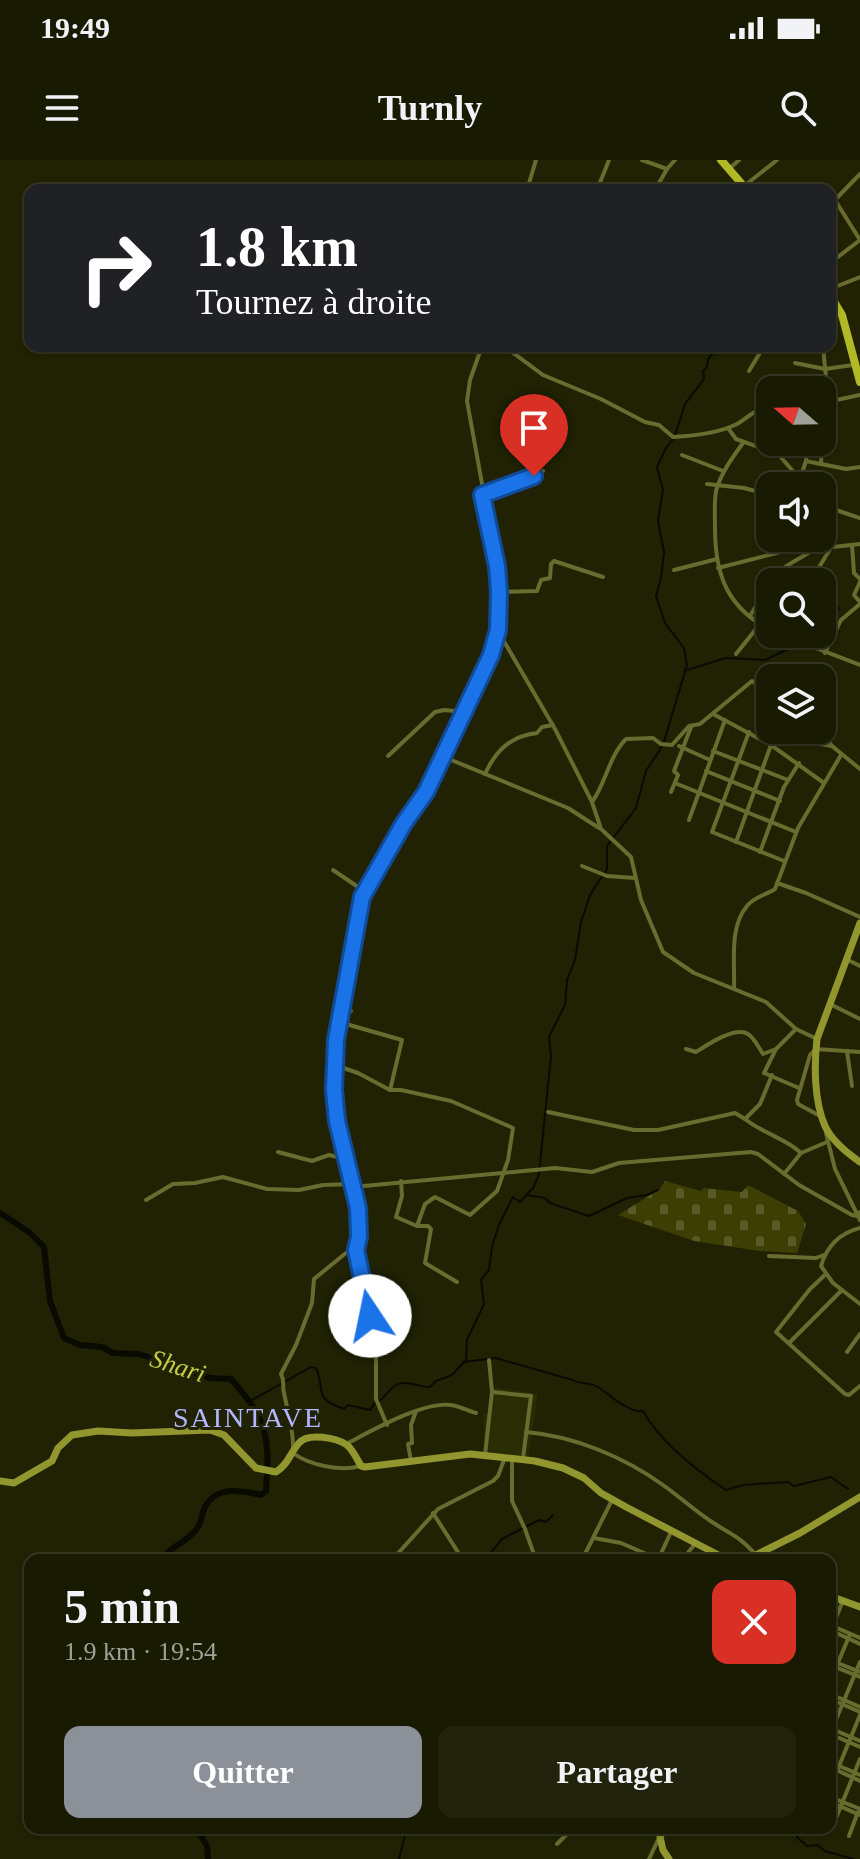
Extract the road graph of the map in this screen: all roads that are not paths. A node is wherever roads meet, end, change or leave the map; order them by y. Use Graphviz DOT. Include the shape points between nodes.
graph roads {
  1 [pos="536,160"];
  2 [pos="609,160"];
  3 [pos="642,160"];
  4 [pos="675,160"];
  5 [pos="721,160"];
  6 [pos="739,160"];
  7 [pos="777,160"];
  8 [pos="667,169"];
  9 [pos="729,169"];
  10 [pos="860,174"];
  11 [pos="529,184"];
  12 [pos="599,184"];
  13 [pos="658,184"];
  14 [pos="740,184"];
  15 [pos="749,184"];
  16 [pos="836,199"];
  17 [pos="836,202"];
  18 [pos="860,240"];
  19 [pos="836,258"];
  20 [pos="860,277"];
  21 [pos="836,289"];
  22 [pos="836,304"];
  23 [pos="860,341"];
  24 [pos="850,346"];
  25 [pos="480,352"];
  26 [pos="512,352"];
  27 [pos="760,352"];
  28 [pos="824,352"];
  29 [pos="795,363"];
  30 [pos="856,364"];
  31 [pos="825,369"];
  32 [pos="749,371"];
  33 [pos="824,376"];
  34 [pos="860,382"];
  35 [pos="860,395"];
  36 [pos="836,400"];
  37 [pos="756,412"];
  38 [pos="728,427"];
  39 [pos="743,443"];
  40 [pos="682,455"];
  41 [pos="806,456"];
  42 [pos="821,456"];
  43 [pos="806,461"];
  44 [pos="821,464"];
  45 [pos="860,467"];
  46 [pos="543,471"];
  47 [pos="723,471"];
  48 [pos="794,472"];
  49 [pos="802,472"];
  50 [pos="707,484"];
  51 [pos="719,484"];
  52 [pos="756,492"];
  53 [pos="482,495"];
  54 [pos="836,510"];
  55 [pos="860,518"];
  56 [pos="860,544"];
  57 [pos="852,545"];
  58 [pos="836,546"];
  59 [pos="777,552"];
  60 [pos="809,552"];
  61 [pos="717,559"];
  62 [pos="718,568"];
  63 [pos="783,568"];
  64 [pos="674,570"];
  65 [pos="603,577"];
  66 [pos="860,580"];
  67 [pos="499,592"];
  68 [pos="860,603"];
  69 [pos="756,606"];
  70 [pos="750,616"];
  71 [pos="756,621"];
  72 [pos="756,629"];
  73 [pos="498,630"];
  74 [pos="813,648"];
  75 [pos="825,653"];
  76 [pos="736,654"];
  77 [pos="860,665"];
  78 [pos="756,684"];
  79 [pos="465,712"];
  80 [pos="713,714"];
  81 [pos="725,720"];
  82 [pos="553,725"];
  83 [pos="692,725"];
  84 [pos="564,730"];
  85 [pos="749,732"];
  86 [pos="558,735"];
  87 [pos="820,744"];
  88 [pos="674,745"];
  89 [pos="771,745"];
  90 [pos="832,746"];
  91 [pos="682,747"];
  92 [pos="713,751"];
  93 [pos="841,755"];
  94 [pos="388,756"];
  95 [pos="443,757"];
  96 [pos="710,760"];
  97 [pos="738,761"];
  98 [pos="799,763"];
  99 [pos="860,769"];
  100 [pos="762,770"];
  101 [pos="706,771"];
  102 [pos="485,774"];
  103 [pos="788,780"];
  104 [pos="731,781"];
  105 [pos="675,783"];
  106 [pos="824,783"];
  107 [pos="755,791"];
  108 [pos="671,792"];
  109 [pos="699,792"];
  110 [pos="780,801"];
  111 [pos="592,802"];
  112 [pos="723,802"];
  113 [pos="747,812"];
  114 [pos="689,820"];
  115 [pos="772,822"];
  116 [pos="601,829"];
  117 [pos="796,832"];
  118 [pos="736,842"];
  119 [pos="760,852"];
  120 [pos="784,861"];
  121 [pos="582,866"];
  122 [pos="333,870"];
  123 [pos="780,875"];
  124 [pos="635,878"];
  125 [pos="776,886"];
  126 [pos="785,886"];
  127 [pos="364,891"];
  128 [pos="860,920"];
  129 [pos="846,959"];
  130 [pos="860,966"];
  131 [pos="734,988"];
  132 [pos="830,1004"];
  133 [pos="342,1010"];
  134 [pos="351,1011"];
  135 [pos="859,1016"];
  136 [pos="339,1022"];
  137 [pos="796,1029"];
  138 [pos="817,1039"];
  139 [pos="686,1049"];
  140 [pos="776,1049"];
  141 [pos="816,1049"];
  142 [pos="847,1051"];
  143 [pos="860,1052"];
  144 [pos="335,1065"];
  145 [pos="772,1075"];
  146 [pos="852,1086"];
  147 [pos="799,1088"];
  148 [pos="390,1090"];
  149 [pos="548,1112"];
  150 [pos="745,1119"];
  151 [pos="824,1122"];
  152 [pos="827,1142"];
  153 [pos="278,1152"];
  154 [pos="801,1153"];
  155 [pos="346,1159"];
  156 [pos="860,1162"];
  157 [pos="503,1174"];
  158 [pos="784,1174"];
  159 [pos="401,1181"];
  160 [pos="353,1185"];
  161 [pos="146,1200"];
  162 [pos="859,1216"];
  163 [pos="417,1226"];
  164 [pos="860,1228"];
  165 [pos="357,1244"];
  166 [pos="824,1255"];
  167 [pos="769,1256"];
  168 [pos="816,1258"];
  169 [pos="821,1266"];
  170 [pos="826,1274"];
  171 [pos="457,1282"];
  172 [pos="842,1290"];
  173 [pos="860,1304"];
  174 [pos="860,1334"];
  175 [pos="789,1343"];
  176 [pos="847,1352"];
  177 [pos="489,1360"];
  178 [pos="860,1386"];
  179 [pos="492,1392"];
  180 [pos="416,1411"];
  181 [pos="476,1413"];
  182 [pos="387,1425"];
  183 [pos="526,1432"];
  184 [pos="346,1444"];
  185 [pos="293,1453"];
  186 [pos="485,1455"];
  187 [pos="508,1460"];
  188 [pos="411,1461"];
  189 [pos="523,1461"];
  190 [pos="361,1466"];
  191 [pos="0,1481"];
  192 [pos="860,1497"];
  193 [pos="612,1500"];
  194 [pos="433,1513"];
  195 [pos="671,1532"];
  196 [pos="594,1538"];
  197 [pos="695,1544"];
  198 [pos="397,1554"];
  199 [pos="459,1554"];
  200 [pos="534,1554"];
  201 [pos="585,1554"];
  202 [pos="642,1554"];
  203 [pos="661,1554"];
  204 [pos="687,1554"];
  205 [pos="716,1554"];
  206 [pos="755,1554"];
  207 [pos="758,1554"];
  208 [pos="836,1598"];
  209 [pos="843,1600"];
  210 [pos="860,1607"];
  211 [pos="836,1617"];
  212 [pos="836,1631"];
  213 [pos="849,1636"];
  214 [pos="860,1641"];
  215 [pos="836,1659"];
  216 [pos="860,1662"];
  217 [pos="836,1665"];
  218 [pos="858,1674"];
  219 [pos="836,1699"];
  220 [pos="843,1702"];
  221 [pos="860,1711"];
  222 [pos="836,1718"];
  223 [pos="836,1734"];
  224 [pos="850,1739"];
  225 [pos="860,1741"];
  226 [pos="860,1747"];
  227 [pos="860,1759"];
  228 [pos="838,1768"];
  229 [pos="836,1773"];
  230 [pos="857,1777"];
  231 [pos="836,1802"];
  232 [pos="842,1804"];
  233 [pos="859,1811"];
  234 [pos="836,1818"];
  235 [pos="567,1834"];
  236 [pos="662,1834"];
  237 [pos="849,1836"];
  238 [pos="660,1837"];
  239 [pos="557,1844"];
  240 [pos="649,1859"];
  241 [pos="669,1859"];
  1 -- 11 [label="street"];
  2 -- 12 [label="street"];
  3 -- 8 [label="street"];
  4 -- 8 [label="street"];
  5 -- 9 [label="main road"];
  6 -- 9 [label="street"];
  7 -- 15 [label="street"];
  8 -- 13 [label="street"];
  9 -- 14 [label="main road"];
  10 -- 16 [label="street"];
  17 -- 18 [label="street"];
  18 -- 19 [label="street"];
  20 -- 21 [label="street"];
  22 -- 24 [label="main road"];
  23 -- 24 [label="street"];
  24 -- 30 [label="main road"];
  25 -- 53 [label="street" via="467,401"];
  26 -- 38 [label="street" via="543,375 659,425 674,437"];
  27 -- 32 [label="street"];
  28 -- 31 [label="street"];
  29 -- 31 [label="street"];
  30 -- 31 [label="street"];
  30 -- 34 [label="main road"];
  31 -- 33 [label="street"];
  35 -- 36 [label="street"];
  37 -- 38 [label="street"];
  38 -- 39 [label="street"];
  39 -- 47 [label="street"];
  39 -- 48 [label="street" via="778,454"];
  40 -- 47 [label="street"];
  41 -- 43 [label="street"];
  42 -- 44 [label="street"];
  43 -- 44 [label="street"];
  43 -- 49 [label="street"];
  44 -- 45 [label="street"];
  46 -- 53 [label="street"];
  47 -- 51 [label="street"];
  50 -- 51 [label="street"];
  51 -- 52 [label="street"];
  51 -- 61 [label="street"];
  53 -- 67 [label="street"];
  54 -- 55 [label="street"];
  56 -- 57 [label="street"];
  57 -- 58 [label="street"];
  57 -- 66 [label="street" via="854,573"];
  59 -- 62 [label="street"];
  60 -- 63 [label="street"];
  61 -- 62 [label="street"];
  61 -- 64 [label="street"];
  62 -- 70 [label="street" via="731,599"];
  65 -- 67 [label="street" via="554,561 550,578 541,580 537,591"];
  66 -- 68 [label="street" via="854,595"];
  67 -- 73 [label="street"];
  68 -- 75 [label="street" via="841,620"];
  69 -- 70 [label="street"];
  70 -- 71 [label="street"];
  72 -- 76 [label="street"];
  73 -- 79 [label="street"];
  73 -- 82 [label="street"];
  74 -- 75 [label="street"];
  75 -- 77 [label="street"];
  78 -- 80 [label="street" via="752,681"];
  79 -- 94 [label="street" via="435,712"];
  79 -- 95 [label="street"];
  80 -- 81 [label="street"];
  80 -- 83 [label="street"];
  81 -- 85 [label="street"];
  81 -- 92 [label="street"];
  82 -- 86 [label="street"];
  82 -- 102 [label="street" via="521,735 498,750"];
  83 -- 88 [label="street"];
  83 -- 91 [label="street"];
  84 -- 86 [label="street"];
  85 -- 89 [label="street"];
  85 -- 97 [label="street"];
  86 -- 111 [label="street"];
  87 -- 90 [label="street"];
  88 -- 91 [label="street"];
  88 -- 111 [label="street" via="653,738 626,739"];
  89 -- 98 [label="street"];
  89 -- 100 [label="street"];
  90 -- 93 [label="street"];
  91 -- 96 [label="street"];
  91 -- 105 [label="street"];
  92 -- 96 [label="street"];
  92 -- 97 [label="street"];
  93 -- 99 [label="street"];
  93 -- 106 [label="street"];
  95 -- 102 [label="street"];
  95 -- 127 [label="street"];
  96 -- 101 [label="street"];
  97 -- 100 [label="street"];
  97 -- 104 [label="street"];
  98 -- 103 [label="street"];
  98 -- 106 [label="street"];
  100 -- 103 [label="street"];
  100 -- 107 [label="street"];
  101 -- 104 [label="street"];
  101 -- 109 [label="street"];
  102 -- 116 [label="street" via="568,808"];
  103 -- 110 [label="street"];
  104 -- 107 [label="street"];
  104 -- 112 [label="street"];
  105 -- 108 [label="street"];
  105 -- 109 [label="street"];
  106 -- 117 [label="street"];
  107 -- 110 [label="street"];
  107 -- 113 [label="street"];
  109 -- 112 [label="street"];
  109 -- 114 [label="street"];
  110 -- 115 [label="street"];
  111 -- 116 [label="street"];
  112 -- 113 [label="street"];
  112 -- 118 [label="street" via="712,832"];
  113 -- 115 [label="street"];
  113 -- 118 [label="street"];
  115 -- 117 [label="street"];
  115 -- 119 [label="street"];
  116 -- 124 [label="street" via="631,857"];
  117 -- 120 [label="street"];
  118 -- 119 [label="street"];
  119 -- 120 [label="street"];
  120 -- 123 [label="street"];
  121 -- 124 [label="street"];
  122 -- 127 [label="street"];
  123 -- 125 [label="street"];
  123 -- 126 [label="street"];
  124 -- 131 [label="street" via="663,952 694,973"];
  125 -- 126 [label="street"];
  125 -- 131 [label="street" via="751,902 741,916"];
  126 -- 128 [label="street"];
  127 -- 133 [label="street"];
  128 -- 129 [label="street"];
  129 -- 130 [label="street"];
  129 -- 132 [label="street"];
  131 -- 137 [label="street" via="766,1002"];
  132 -- 135 [label="street"];
  132 -- 138 [label="street"];
  133 -- 134 [label="street"];
  133 -- 136 [label="street"];
  136 -- 144 [label="street"];
  136 -- 148 [label="street" via="402,1040"];
  137 -- 138 [label="street"];
  137 -- 140 [label="street"];
  138 -- 141 [label="street"];
  139 -- 140 [label="street" via="696,1052 713,1040 742,1032 750,1034 763,1054"];
  140 -- 145 [label="street" via="764,1073"];
  141 -- 142 [label="street"];
  141 -- 147 [label="street"];
  141 -- 151 [label="street"];
  142 -- 143 [label="street"];
  142 -- 146 [label="street"];
  144 -- 148 [label="street"];
  144 -- 155 [label="street" via="337,1121"];
  145 -- 147 [label="street"];
  145 -- 150 [label="street" via="760,1104"];
  147 -- 151 [label="street" via="798,1104"];
  148 -- 157 [label="street" via="451,1101 513,1128"];
  149 -- 150 [label="street" via="634,1130 735,1113"];
  150 -- 154 [label="street"];
  151 -- 152 [label="street"];
  151 -- 156 [label="street"];
  152 -- 154 [label="street"];
  152 -- 162 [label="street"];
  153 -- 155 [label="street" via="312,1161 329,1155"];
  154 -- 158 [label="street"];
  155 -- 160 [label="street"];
  157 -- 158 [label="street" via="555,1168 592,1172 619,1163 751,1152"];
  157 -- 159 [label="street"];
  157 -- 163 [label="street" via="497,1191 470,1215 435,1197 425,1204"];
  158 -- 162 [label="street"];
  159 -- 160 [label="street"];
  159 -- 163 [label="street" via="396,1217"];
  160 -- 161 [label="street" via="267,1189 223,1177 173,1184"];
  160 -- 165 [label="street" via="360,1229"];
  163 -- 171 [label="street" via="431,1229 425,1263"];
  164 -- 166 [label="street" via="839,1237"];
  165 -- 182 [label="street" via="376,1348 377,1402"];
  165 -- 185 [label="street" via="314,1279 312,1303 283,1369"];
  166 -- 168 [label="street"];
  166 -- 169 [label="street"];
  167 -- 168 [label="street"];
  168 -- 169 [label="street"];
  169 -- 170 [label="street"];
  170 -- 172 [label="street"];
  170 -- 175 [label="street" via="776,1332"];
  172 -- 173 [label="street"];
  172 -- 175 [label="street"];
  174 -- 176 [label="street"];
  175 -- 178 [label="street" via="845,1394"];
  177 -- 179 [label="street"];
  179 -- 183 [label="street" via="531,1396"];
  179 -- 186 [label="street"];
  180 -- 181 [label="street" via="451,1405"];
  180 -- 182 [label="street"];
  180 -- 188 [label="street" via="408,1444"];
  182 -- 184 [label="street"];
  183 -- 189 [label="street"];
  183 -- 206 [label="street" via="550,1434 624,1462 740,1537"];
  184 -- 185 [label="street" via="307,1437"];
  184 -- 190 [label="street"];
  185 -- 190 [label="street" via="338,1468"];
  185 -- 191 [label="street" via="276,1472 259,1470 224,1435 210,1430 98,1431 72,1435 52,1461 14,1483"];
  186 -- 187 [label="street"];
  186 -- 188 [label="street"];
  187 -- 189 [label="street"];
  187 -- 194 [label="street" via="493,1481"];
  187 -- 200 [label="street" via="512,1501"];
  188 -- 190 [label="street"];
  189 -- 193 [label="street" via="571,1470"];
  192 -- 207 [label="street"];
  193 -- 195 [label="street"];
  193 -- 196 [label="street"];
  194 -- 198 [label="street"];
  194 -- 199 [label="street"];
  195 -- 197 [label="street"];
  195 -- 203 [label="street"];
  196 -- 201 [label="street"];
  196 -- 202 [label="street"];
  197 -- 204 [label="street"];
  197 -- 205 [label="street"];
  208 -- 209 [label="street"];
  209 -- 210 [label="street"];
  209 -- 211 [label="street"];
  212 -- 213 [label="street"];
  213 -- 214 [label="street"];
  213 -- 215 [label="street"];
  216 -- 218 [label="street"];
  217 -- 218 [label="street"];
  218 -- 220 [label="street"];
  219 -- 220 [label="street"];
  220 -- 221 [label="street"];
  220 -- 222 [label="street"];
  221 -- 224 [label="street"];
  223 -- 224 [label="street"];
  224 -- 225 [label="street"];
  224 -- 226 [label="street"];
  224 -- 228 [label="street"];
  227 -- 230 [label="street"];
  228 -- 229 [label="street"];
  228 -- 230 [label="street"];
  230 -- 232 [label="street"];
  231 -- 232 [label="street"];
  232 -- 233 [label="street"];
  232 -- 234 [label="street"];
  233 -- 237 [label="street"];
  235 -- 239 [label="street"];
  236 -- 238 [label="street"];
  238 -- 240 [label="street"];
  238 -- 241 [label="street"];
}
